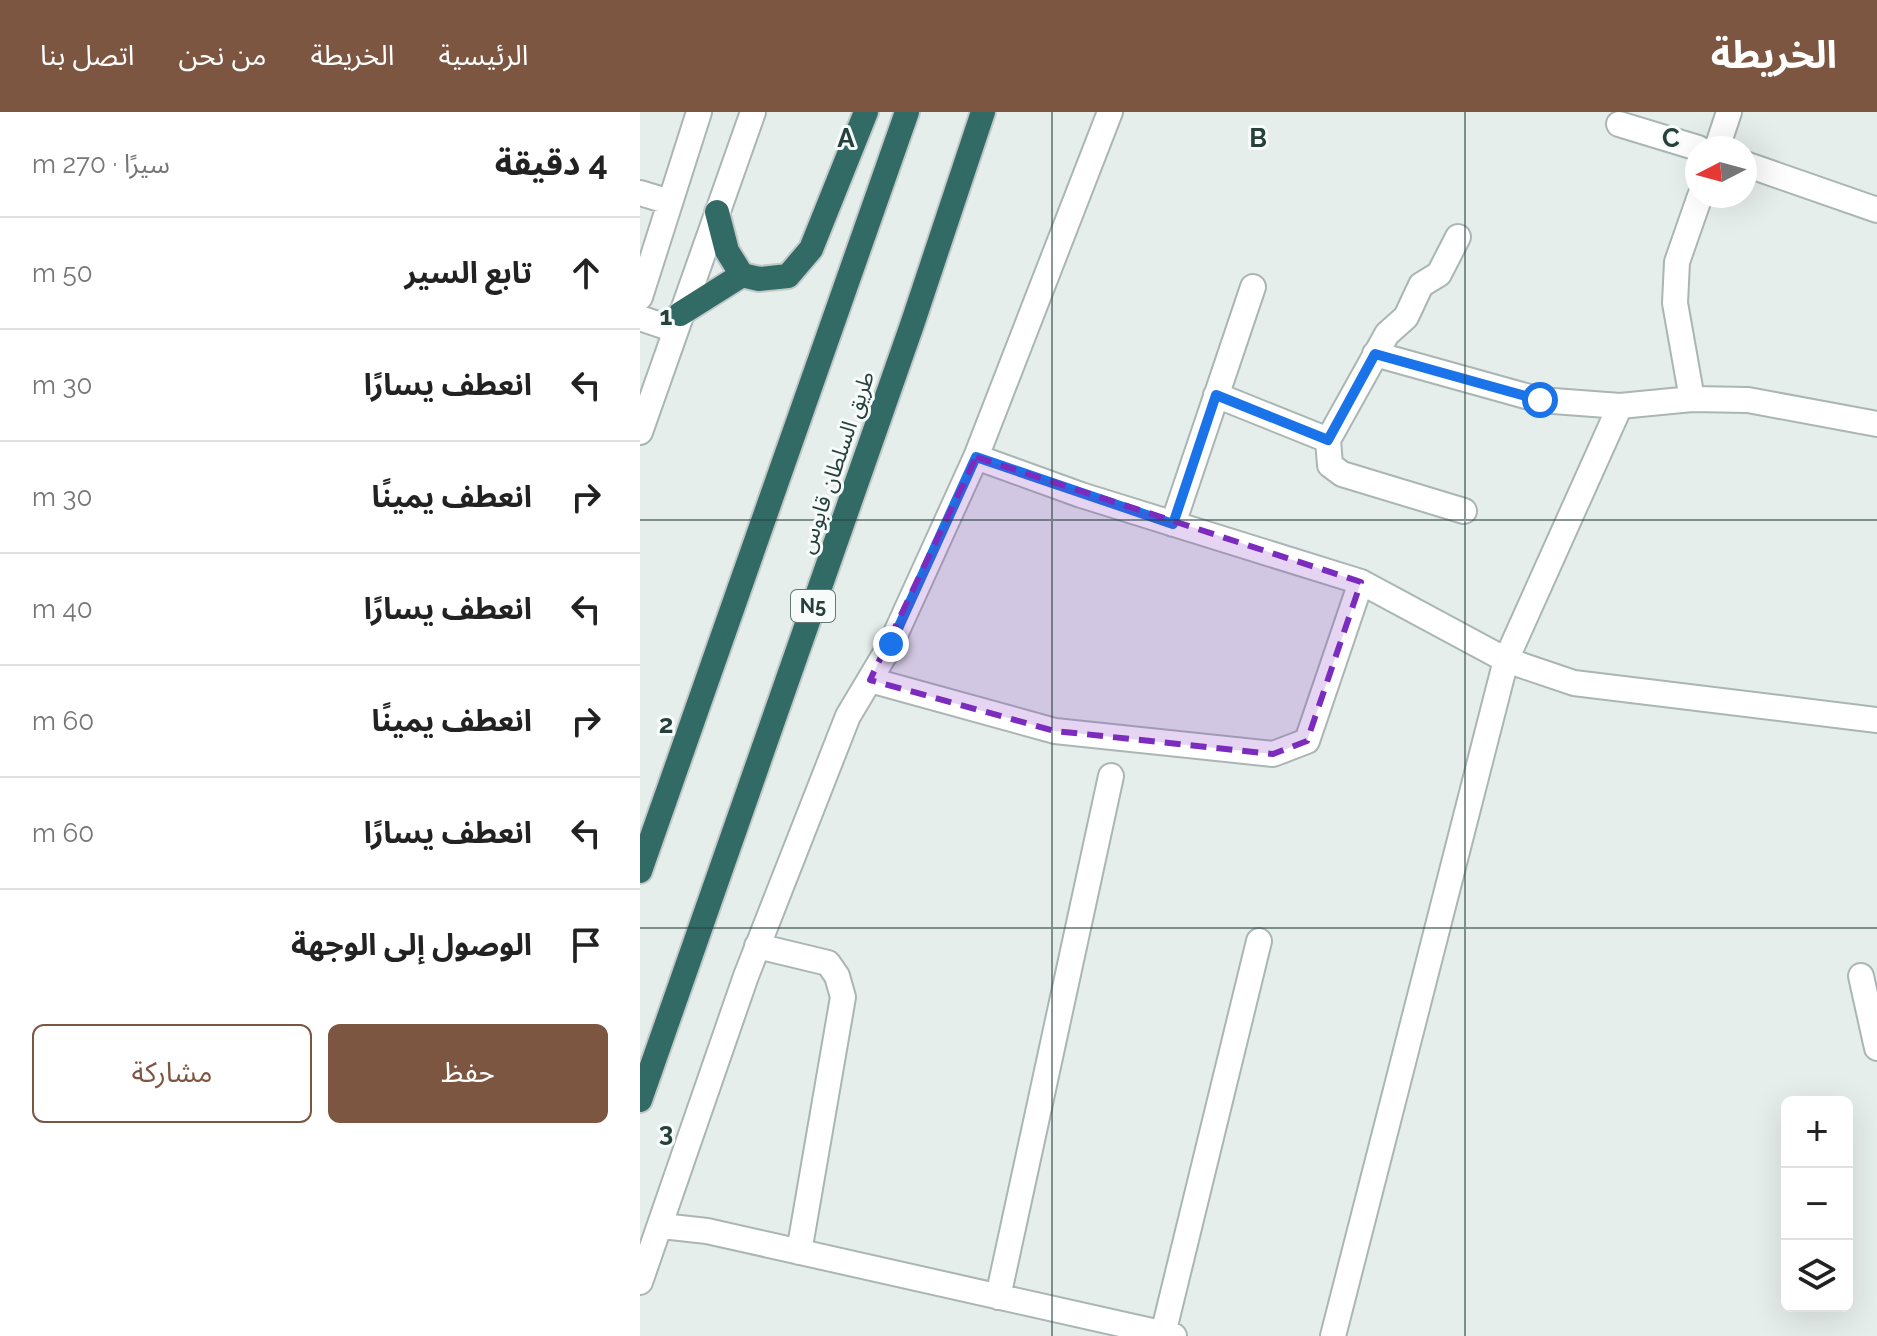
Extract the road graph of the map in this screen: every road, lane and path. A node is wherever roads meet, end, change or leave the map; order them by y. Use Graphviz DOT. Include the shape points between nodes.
graph roads {
  1 [pos="699,112"];
  2 [pos="866,112"];
  3 [pos="907,112"];
  4 [pos="983,112"];
  5 [pos="1110,112"];
  6 [pos="1729,112"];
  7 [pos="746,114"];
  8 [pos="1619,124"];
  9 [pos="1721,136"];
  10 [pos="1685,144"];
  11 [pos="1757,168"];
  12 [pos="640,193"];
  13 [pos="670,202"];
  14 [pos="1696,208"];
  15 [pos="1877,210"];
  16 [pos="717,212"];
  17 [pos="1458,237"];
  18 [pos="742,275"];
  19 [pos="1253,287"];
  20 [pos="640,297"];
  21 [pos="640,318"];
  22 [pos="677,322"];
  23 [pos="1375,354"];
  24 [pos="1216,395"];
  25 [pos="1692,399"];
  26 [pos="1620,406"];
  27 [pos="1877,424"];
  28 [pos="640,432"];
  29 [pos="1328,440"];
  30 [pos="976,457"];
  31 [pos="1464,511"];
  32 [pos="1173,524"];
  33 [pos="1361,582"];
  34 [pos="1506,660"];
  35 [pos="870,680"];
  36 [pos="1877,720"];
  37 [pos="1111,776"];
  38 [pos="640,871"];
  39 [pos="1259,941"];
  40 [pos="757,946"];
  41 [pos="1861,976"];
  42 [pos="1877,1048"];
  43 [pos="640,1100"];
  44 [pos="662,1226"];
  45 [pos="799,1252"];
  46 [pos="640,1282"];
  47 [pos="998,1297"];
  48 [pos="1169,1335"];
  49 [pos="1333,1336"];
  1 -- 13 [label="street"];
  2 -- 18 [label="highway" via="811,249 788,276"];
  3 -- 38 [label="highway"];
  4 -- 43 [label="highway, طريق السلطان قابوس / N5"];
  5 -- 30 [label="street"];
  6 -- 9 [label="street"];
  7 -- 16 [label="street"];
  8 -- 10 [label="street"];
  11 -- 15 [label="street"];
  12 -- 13 [label="street"];
  13 -- 20 [label="street"];
  14 -- 25 [label="street" via="1677,262 1675,303"];
  16 -- 18 [label="highway" via="727,251"];
  16 -- 22 [label="street"];
  17 -- 23 [label="street" via="1439,274 1421,285 1406,317"];
  18 -- 22 [label="highway"];
  19 -- 24 [label="street"];
  21 -- 22 [label="street"];
  22 -- 28 [label="street"];
  23 -- 26 [label="street" via="1540,400"];
  23 -- 29 [label="street"];
  24 -- 29 [label="street"];
  24 -- 32 [label="street"];
  25 -- 26 [label="street"];
  25 -- 27 [label="street" via="1748,400"];
  26 -- 34 [label="street"];
  29 -- 31 [label="street" via="1330,465 1342,474"];
  30 -- 32 [label="street"];
  30 -- 35 [label="street" via="897,633"];
  32 -- 33 [label="street"];
  33 -- 34 [label="street"];
  33 -- 35 [label="street" via="1307,741 1273,754 1055,731"];
  34 -- 36 [label="street" via="1574,683"];
  34 -- 49 [label="street"];
  35 -- 40 [label="street" via="848,716"];
  37 -- 47 [label="street"];
  39 -- 48 [label="street"];
  40 -- 44 [label="street"];
  40 -- 45 [label="street" via="828,963 843,997"];
  41 -- 42 [label="street"];
  44 -- 45 [label="street"];
  44 -- 46 [label="street"];
  45 -- 47 [label="street"];
  47 -- 48 [label="street"];
}
